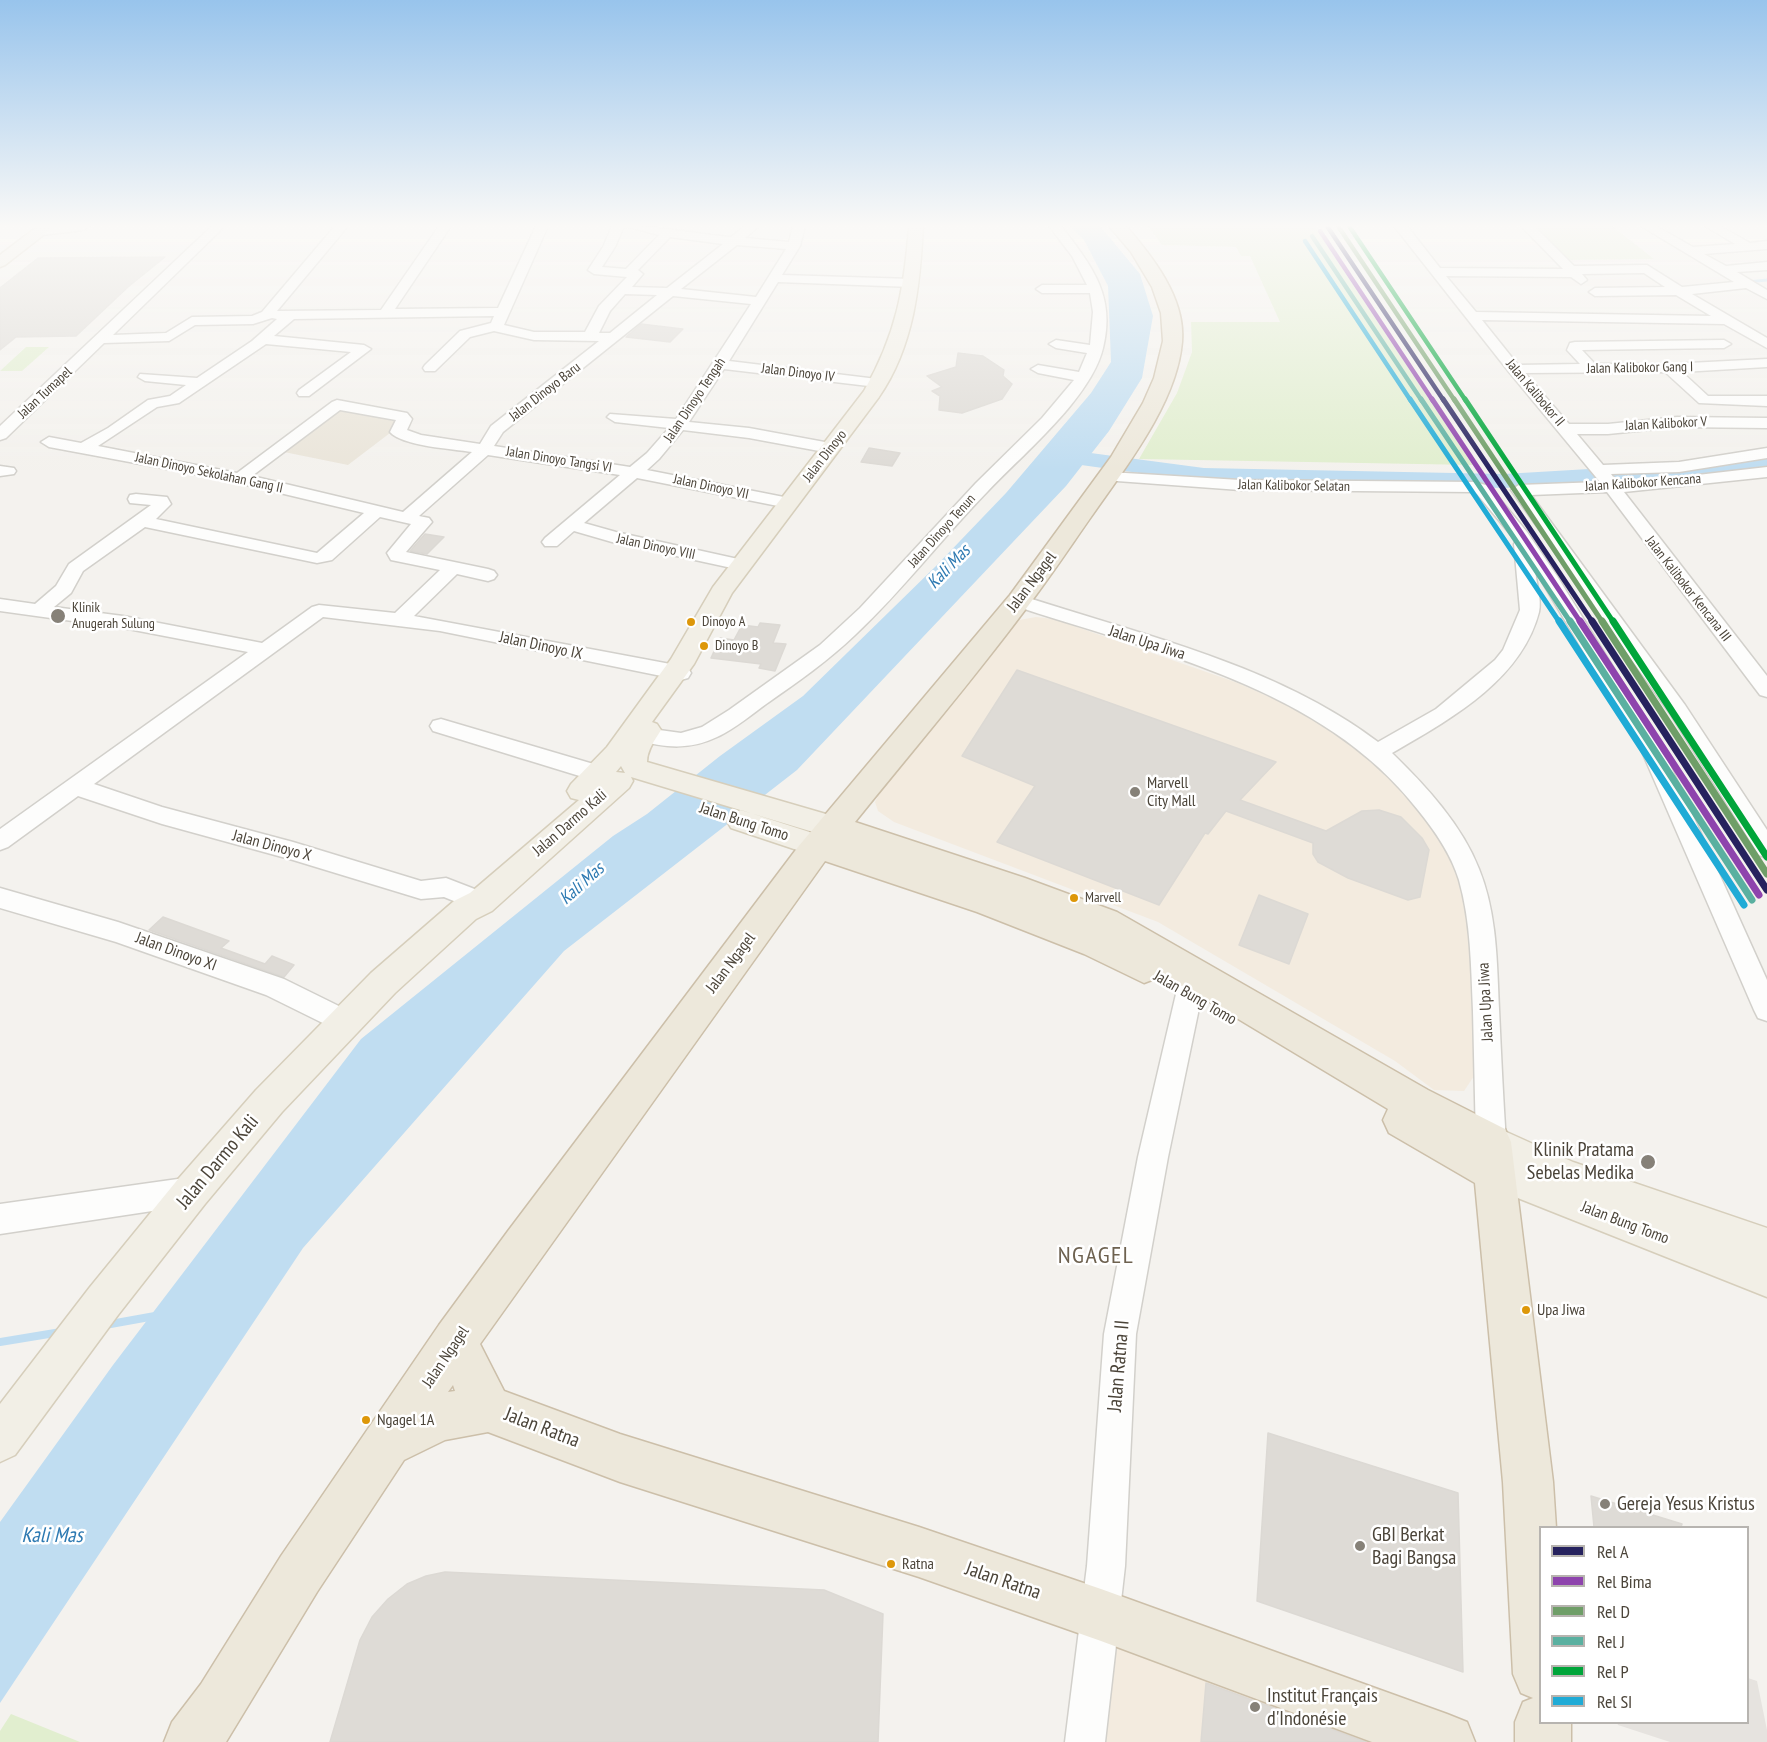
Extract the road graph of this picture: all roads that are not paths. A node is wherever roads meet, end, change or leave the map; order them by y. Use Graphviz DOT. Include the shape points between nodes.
graph roads {
  1 [pos="135,307"];
  2 [pos="273,307"];
  3 [pos="390,307"];
  4 [pos="504,307"];
  5 [pos="606,307"];
  6 [pos="652,307"];
  7 [pos="755,307"];
  8 [pos="908,307"];
  9 [pos="1098,307"];
  10 [pos="1168,307"];
  11 [pos="1464,307"];
  12 [pos="1609,307"];
  13 [pos="1707,307"];
  14 [pos="502,312"];
  15 [pos="385,314"];
  16 [pos="267,315"];
  17 [pos="290,315"];
  18 [pos="1471,316"];
  19 [pos="1620,319"];
  20 [pos="1733,323"];
  21 [pos="1767,324"];
  22 [pos="496,326"];
  23 [pos="591,335"];
  24 [pos="615,337"];
  25 [pos="102,339"];
  26 [pos="262,339"];
  27 [pos="1724,344"];
  28 [pos="1767,344"];
  29 [pos="1056,345"];
  30 [pos="1096,350"];
  31 [pos="1767,363"];
  32 [pos="720,364"];
  33 [pos="430,368"];
  34 [pos="1669,368"];
  35 [pos="1038,369"];
  36 [pos="1514,369"];
  37 [pos="1592,369"];
  38 [pos="145,377"];
  39 [pos="1084,377"];
  40 [pos="198,382"];
  41 [pos="877,383"];
  42 [pos="304,393"];
  43 [pos="1767,401"];
  44 [pos="615,417"];
  45 [pos="1767,423"];
  46 [pos="680,424"];
  47 [pos="1565,429"];
  48 [pos="0,435"];
  49 [pos="49,442"];
  50 [pos="84,448"];
  51 [pos="830,448"];
  52 [pos="484,450"];
  53 [pos="1767,453"];
  54 [pos="1114,469"];
  55 [pos="633,472"];
  56 [pos="1767,472"];
  57 [pos="1604,477"];
  58 [pos="240,478"];
  59 [pos="135,499"];
  60 [pos="788,503"];
  61 [pos="372,510"];
  62 [pos="407,518"];
  63 [pos="142,521"];
  64 [pos="571,525"];
  65 [pos="1521,536"];
  66 [pos="551,542"];
  67 [pos="741,565"];
  68 [pos="454,567"];
  69 [pos="488,574"];
  70 [pos="1019,601"];
  71 [pos="0,605"];
  72 [pos="39,610"];
  73 [pos="400,619"];
  74 [pos="263,649"];
  75 [pos="678,670"];
  76 [pos="1767,690"];
  77 [pos="441,726"];
  78 [pos="645,735"];
  79 [pos="1378,751"];
  80 [pos="626,779"];
  81 [pos="75,786"];
  82 [pos="825,837"];
  83 [pos="0,841"];
  84 [pos="1767,849"];
  85 [pos="0,898"];
  86 [pos="472,903"];
  87 [pos="1189,994"];
  88 [pos="1767,1010"];
  89 [pos="345,1022"];
  90 [pos="1492,1157"];
  91 [pos="192,1191"];
  92 [pos="0,1219"];
  93 [pos="1767,1246"];
  94 [pos="1767,1277"];
  95 [pos="455,1341"];
  96 [pos="488,1408"];
  97 [pos="0,1440"];
  98 [pos="389,1442"];
  99 [pos="1101,1615"];
  100 [pos="1539,1658"];
  101 [pos="1544,1724"];
  102 [pos="207,1729"];
  103 [pos="1085,1742"];
  104 [pos="1447,1742"];
  105 [pos="1544,1742"];
  1 -- 25 [label="street, Jalan Tumapel"];
  2 -- 16 [label="street"];
  3 -- 15 [label="street"];
  4 -- 14 [label="street"];
  5 -- 23 [label="street"];
  6 -- 24 [label="street, Jalan Dinoyo Baru"];
  7 -- 32 [label="street, Jalan Dinoyo Tengah"];
  8 -- 41 [label="main road, Jalan Dinoyo" via="890,361"];
  9 -- 30 [label="street, Jalan Dinoyo Tenun"];
  10 -- 54 [label="highway, Jalan Ngagel" via="1171,357 1160,386"];
  11 -- 18 [label="street, Jalan Kalibokor II"];
  12 -- 19 [label="street"];
  13 -- 20 [label="street"];
  14 -- 15 [label="street"];
  14 -- 22 [label="street"];
  15 -- 17 [label="street"];
  16 -- 17 [label="street"];
  16 -- 25 [label="street" via="253,320 192,321 169,337"];
  17 -- 26 [label="street"];
  18 -- 19 [label="street"];
  18 -- 36 [label="street, Jalan Kalibokor II"];
  19 -- 20 [label="street"];
  20 -- 21 [label="street"];
  20 -- 28 [label="street"];
  22 -- 23 [label="street" via="534,336"];
  22 -- 33 [label="street" via="465,334"];
  23 -- 24 [label="street"];
  24 -- 52 [label="street, Jalan Dinoyo Baru" via="497,429"];
  25 -- 48 [label="street, Jalan Tumapel"];
  26 -- 40 [label="street"];
  26 -- 42 [label="street" via="364,349"];
  27 -- 37 [label="street" via="1575,346 1574,350"];
  29 -- 30 [label="street"];
  30 -- 39 [label="street, Jalan Dinoyo Tenun"];
  31 -- 34 [label="street, Jalan Kalibokor Gang I"];
  32 -- 41 [label="street, Jalan Dinoyo IV"];
  32 -- 46 [label="street, Jalan Dinoyo Tengah"];
  34 -- 37 [label="street, Jalan Kalibokor Gang I"];
  34 -- 43 [label="street" via="1704,400"];
  35 -- 39 [label="street"];
  36 -- 37 [label="street, Jalan Kalibokor Gang I"];
  36 -- 47 [label="street, Jalan Kalibokor II"];
  38 -- 40 [label="street"];
  39 -- 78 [label="street, Jalan Dinoyo Tenun" via="901,576 807,666 703,735 668,741"];
  40 -- 50 [label="street" via="171,402 153,403"];
  41 -- 51 [label="main road, Jalan Dinoyo"];
  44 -- 46 [label="street"];
  45 -- 47 [label="street, Jalan Kalibokor V" via="1680,422"];
  46 -- 51 [label="street"];
  46 -- 55 [label="street, Jalan Dinoyo Tengah" via="661,448"];
  47 -- 57 [label="street, Jalan Kalibokor II"];
  49 -- 50 [label="street, Jalan Dinoyo Sekolahan Gang II"];
  50 -- 58 [label="street, Jalan Dinoyo Sekolahan Gang II"];
  51 -- 60 [label="main road, Jalan Dinoyo"];
  52 -- 55 [label="street, Jalan Dinoyo Tangsi VI"];
  52 -- 58 [label="street, Jalan Dinoyo Tangsi VI" via="403,435 398,432 402,416 334,406"];
  52 -- 62 [label="street, Jalan Dinoyo Baru"];
  53 -- 57 [label="street"];
  54 -- 65 [label="street, Jalan Kalibokor Selatan" via="1240,485 1480,488"];
  54 -- 70 [label="highway, Jalan Ngagel"];
  55 -- 60 [label="street, Jalan Dinoyo VII"];
  55 -- 64 [label="street, Jalan Dinoyo Tengah"];
  56 -- 57 [label="street, Jalan Kalibokor Kencana" via="1645,486"];
  57 -- 76 [label="street, Jalan Kalibokor Kencana III"];
  57 -- 84 [label="street, Jalan Kalibokor Kencana" via="1519,490 1678,710"];
  58 -- 61 [label="street, Jalan Dinoyo Sekolahan Gang II"];
  59 -- 63 [label="street" via="164,502"];
  60 -- 67 [label="main road, Jalan Dinoyo"];
  61 -- 62 [label="street, Jalan Dinoyo Sekolahan Gang II"];
  61 -- 63 [label="street" via="326,556 318,558"];
  62 -- 68 [label="street" via="423,525 397,556"];
  63 -- 72 [label="street" via="75,568 64,589"];
  64 -- 66 [label="street, Jalan Dinoyo Tengah"];
  64 -- 67 [label="street, Jalan Dinoyo VIII"];
  65 -- 79 [label="street" via="1530,610 1512,651 1502,665 1443,714"];
  65 -- 88 [label="street" via="1650,746"];
  67 -- 75 [label="main road, Jalan Dinoyo"];
  68 -- 69 [label="street"];
  68 -- 73 [label="street"];
  70 -- 79 [label="street, Jalan Upa Jiwa" via="1265,684 1315,710"];
  70 -- 82 [label="highway, Jalan Ngagel"];
  71 -- 72 [label="street"];
  72 -- 74 [label="street"];
  73 -- 74 [label="street, Jalan Dinoyo IX" via="319,611"];
  73 -- 75 [label="street, Jalan Dinoyo IX"];
  74 -- 81 [label="street, Jalan Dinoyo IX"];
  75 -- 78 [label="main road, Jalan Dinoyo"];
  75 -- 80 [label="main road, Jalan Dinoyo" via="617,754"];
  77 -- 80 [label="street"];
  78 -- 80 [label="main road, Jalan Dinoyo" via="632,760 637,769"];
  79 -- 90 [label="street, Jalan Upa Jiwa" via="1423,799 1453,843 1468,874 1484,957"];
  80 -- 82 [label="main road, Jalan Bung Tomo"];
  80 -- 86 [label="main road, Jalan Darmo Kali"];
  81 -- 83 [label="street, Jalan Dinoyo IX"];
  81 -- 86 [label="street, Jalan Dinoyo X" via="185,824 250,839 421,890 446,887"];
  82 -- 87 [label="highway, Jalan Bung Tomo" via="1096,944"];
  82 -- 90 [label="highway, Jalan Bung Tomo" via="1013,887 1121,930 1414,1103"];
  82 -- 95 [label="highway, Jalan Ngagel"];
  85 -- 89 [label="street, Jalan Dinoyo XI" via="118,932 275,987"];
  86 -- 89 [label="main road, Jalan Darmo Kali"];
  87 -- 90 [label="highway, Jalan Bung Tomo"];
  87 -- 99 [label="street, Jalan Ratna II" via="1120,1334"];
  89 -- 91 [label="main road, Jalan Darmo Kali" via="294,1073"];
  90 -- 93 [label="main road, Jalan Bung Tomo" via="1566,1177"];
  90 -- 94 [label="main road, Jalan Bung Tomo"];
  90 -- 100 [label="highway, Jalan Upa Jiwa" via="1528,1482"];
  91 -- 92 [label="street"];
  91 -- 97 [label="main road, Jalan Darmo Kali"];
  95 -- 96 [label="highway, Jalan Ratna"];
  95 -- 98 [label="highway, Jalan Ngagel"];
  96 -- 98 [label="highway, Jalan Ratna" via="441,1417"];
  96 -- 99 [label="highway, Jalan Ratna" via="620,1458 919,1552"];
  98 -- 102 [label="highway, Jalan Ngagel" via="299,1574"];
  99 -- 103 [label="street, Jalan Ratna II"];
  99 -- 104 [label="highway, Jalan Ratna"];
  101 -- 105 [label="highway"];
}
